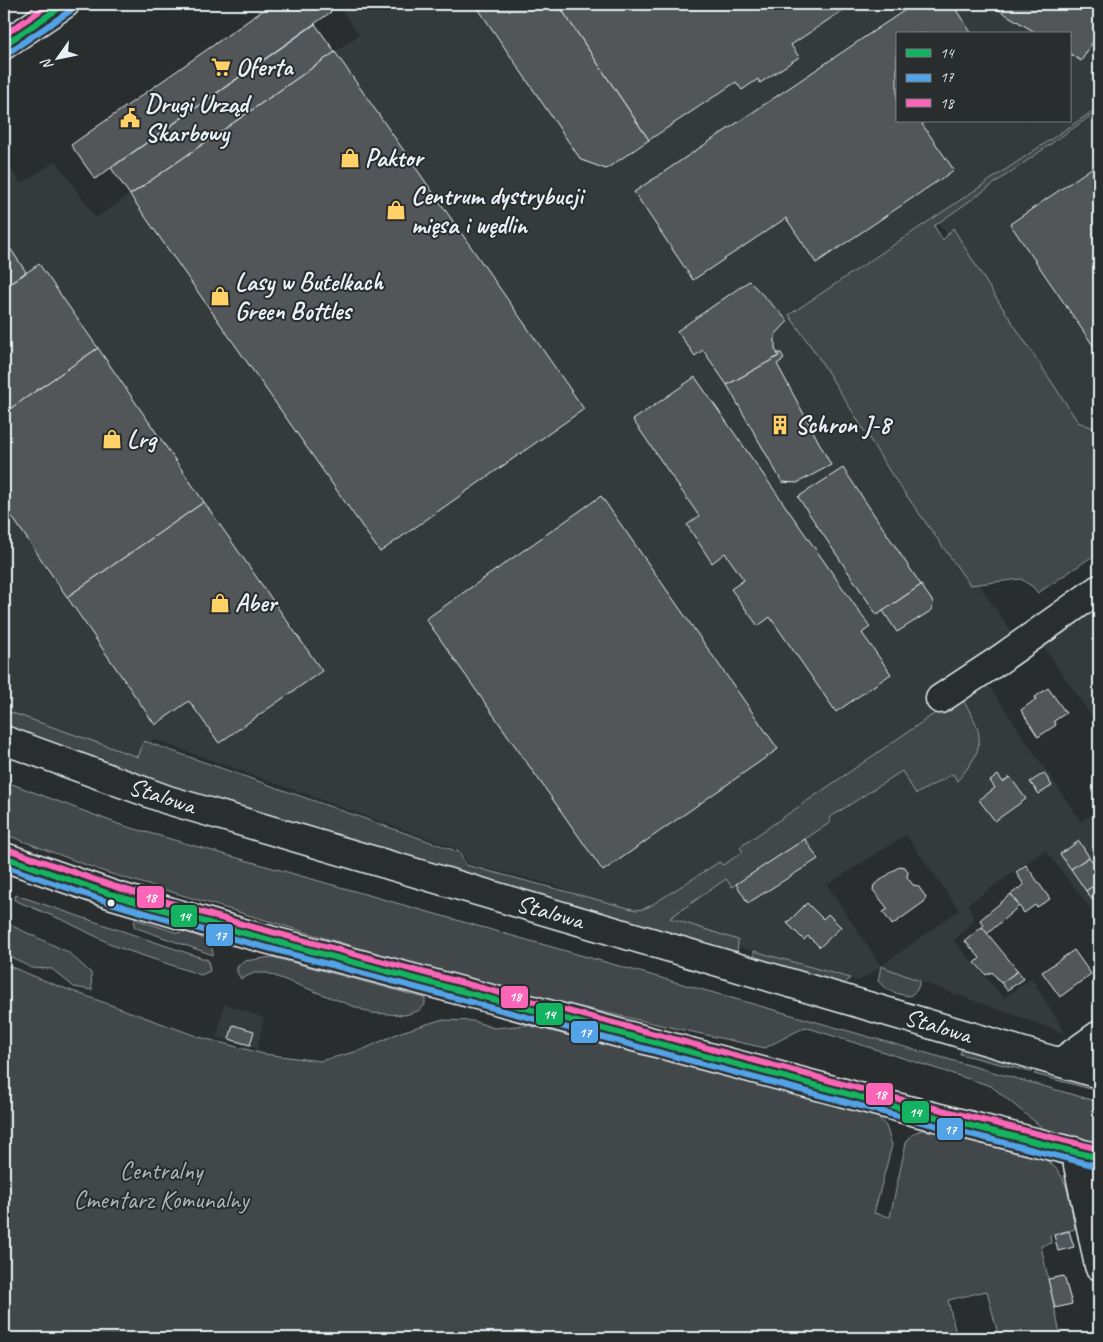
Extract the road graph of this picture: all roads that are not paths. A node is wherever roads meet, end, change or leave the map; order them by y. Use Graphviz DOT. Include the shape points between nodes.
graph roads {
  1 [pos="62,5"];
  2 [pos="4,45"];
  3 [pos="1099,589"];
  4 [pos="940,699"];
  5 [pos="4,740"];
  6 [pos="4,857"];
  7 [pos="1099,1035"];
  8 [pos="1061,1062"];
  9 [pos="1099,1074"];
  10 [pos="1087,1154"];
  11 [pos="1099,1266"];
  1 -- 2 [label="street"];
  3 -- 4 [label="street"];
  5 -- 8 [label="street, Stalowa" via="168,800"];
  6 -- 10 [label="street" via="113,895 236,932 889,1105"];
  7 -- 8 [label="street"];
  8 -- 9 [label="street, Stalowa"];
  10 -- 11 [label="street"];
}
